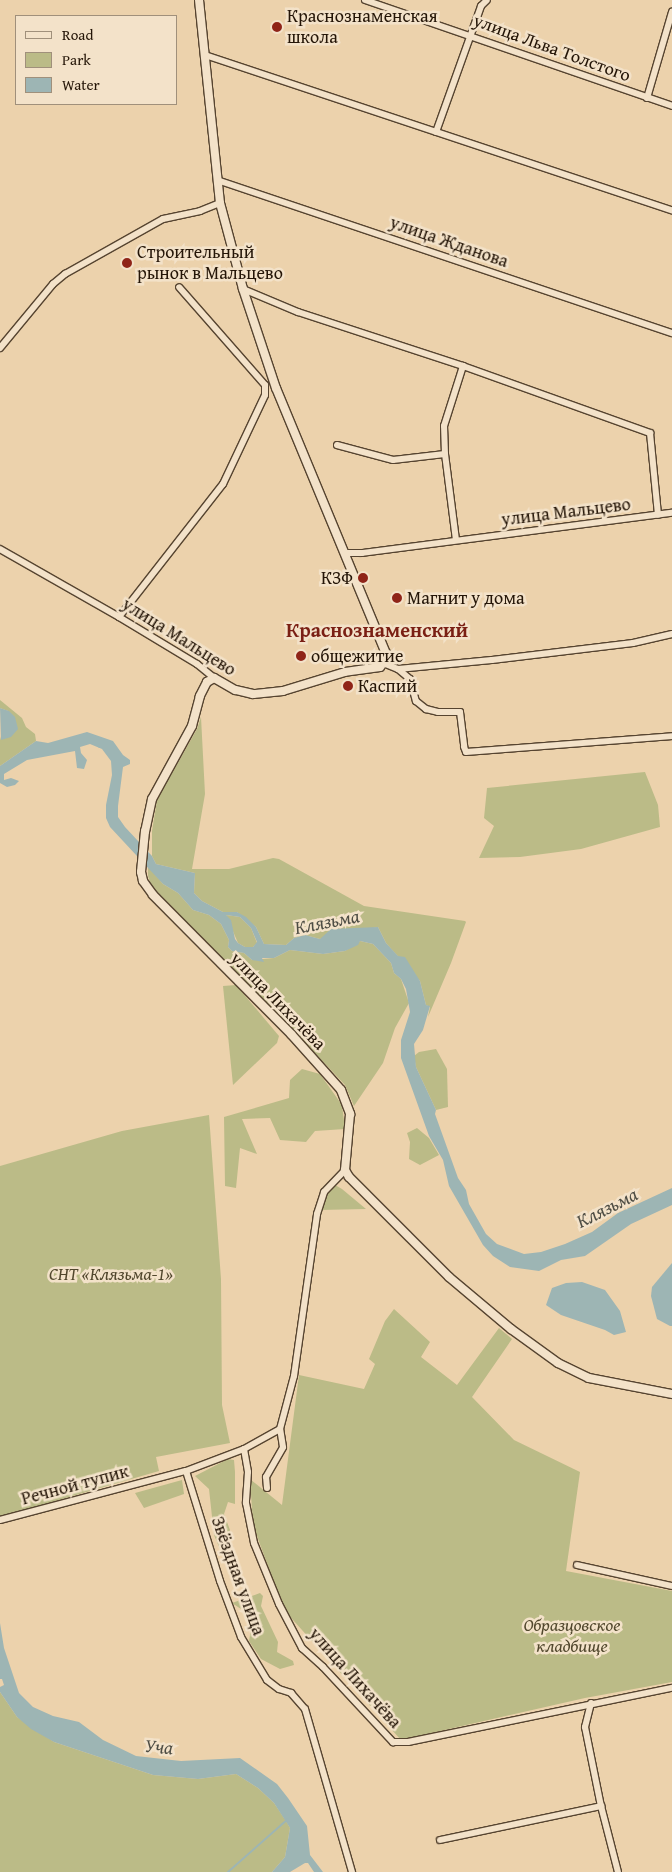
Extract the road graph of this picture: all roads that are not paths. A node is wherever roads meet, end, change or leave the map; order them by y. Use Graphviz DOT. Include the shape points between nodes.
graph roads {
  1 [pos="199,0"];
  2 [pos="365,0"];
  3 [pos="487,0"];
  4 [pos="480,3"];
  5 [pos="672,12"];
  6 [pos="470,35"];
  7 [pos="205,55"];
  8 [pos="647,98"];
  9 [pos="672,106"];
  10 [pos="436,132"];
  11 [pos="217,180"];
  12 [pos="220,203"];
  13 [pos="672,210"];
  14 [pos="178,287"];
  15 [pos="243,288"];
  16 [pos="672,334"];
  17 [pos="0,348"];
  18 [pos="463,366"];
  19 [pos="276,388"];
  20 [pos="266,390"];
  21 [pos="336,445"];
  22 [pos="445,454"];
  23 [pos="672,513"];
  24 [pos="658,515"];
  25 [pos="456,540"];
  26 [pos="0,549"];
  27 [pos="345,554"];
  28 [pos="120,617"];
  29 [pos="672,634"];
  30 [pos="384,663"];
  31 [pos="398,669"];
  32 [pos="214,678"];
  33 [pos="672,736"];
  34 [pos="345,1170"];
  35 [pos="672,1394"];
  36 [pos="280,1428"];
  37 [pos="244,1449"];
  38 [pos="186,1471"];
  39 [pos="267,1488"];
  40 [pos="0,1520"];
  41 [pos="577,1565"];
  42 [pos="672,1586"];
  43 [pos="672,1688"];
  44 [pos="591,1703"];
  45 [pos="601,1806"];
  46 [pos="440,1840"];
  47 [pos="352,1872"];
  48 [pos="618,1872"];
  1 -- 7 [label="street"];
  2 -- 6 [label="street, улица Льва Толстого"];
  3 -- 4 [label="street"];
  4 -- 6 [label="street"];
  5 -- 8 [label="street"];
  6 -- 8 [label="street, улица Льва Толстого"];
  6 -- 10 [label="street"];
  7 -- 10 [label="street"];
  7 -- 11 [label="street"];
  8 -- 9 [label="street, улица Льва Толстого"];
  10 -- 13 [label="street"];
  11 -- 12 [label="street"];
  11 -- 16 [label="street, улица Жданова"];
  12 -- 15 [label="street"];
  12 -- 17 [label="street" via="153,224 65,274"];
  14 -- 20 [label="street"];
  15 -- 18 [label="street" via="298,312"];
  15 -- 19 [label="street"];
  18 -- 22 [label="street" via="444,426"];
  18 -- 24 [label="street" via="650,433"];
  19 -- 20 [label="street"];
  19 -- 27 [label="street"];
  20 -- 28 [label="street" via="223,484"];
  21 -- 22 [label="street" via="392,460"];
  22 -- 25 [label="street"];
  23 -- 24 [label="street, улица Мальцево"];
  24 -- 25 [label="street, улица Мальцево"];
  25 -- 27 [label="street, улица Мальцево"];
  26 -- 28 [label="street, улица Мальцево"];
  27 -- 30 [label="street" via="384,645"];
  28 -- 32 [label="street, улица Мальцево"];
  29 -- 31 [label="street" via="633,643 551,654"];
  30 -- 31 [label="street"];
  30 -- 32 [label="street, улица Мальцево" via="283,691 252,694 235,690"];
  31 -- 33 [label="street" via="410,679 416,701 426,709 460,712 466,752"];
  32 -- 34 [label="street, улица Лихачёва" via="203,689 192,726 152,799 145,831 143,882 341,1090 350,1114"];
  34 -- 35 [label="street" via="355,1185 450,1277 558,1363 589,1378"];
  34 -- 36 [label="street" via="324,1192 317,1214 294,1376"];
  36 -- 37 [label="street, Речной тупик"];
  36 -- 39 [label="street" via="283,1447 266,1477"];
  37 -- 38 [label="street, Речной тупик"];
  37 -- 44 [label="street, улица Лихачёва" via="248,1472 246,1503 254,1543 279,1604 302,1648 393,1742 408,1742"];
  38 -- 40 [label="street, Речной тупик"];
  38 -- 47 [label="street, Звёздная улица" via="241,1637 267,1680 291,1693 305,1709"];
  41 -- 42 [label="street"];
  43 -- 44 [label="street, улица Лихачёва"];
  44 -- 45 [label="street" via="585,1727"];
  45 -- 46 [label="street"];
  45 -- 48 [label="street"];
}
